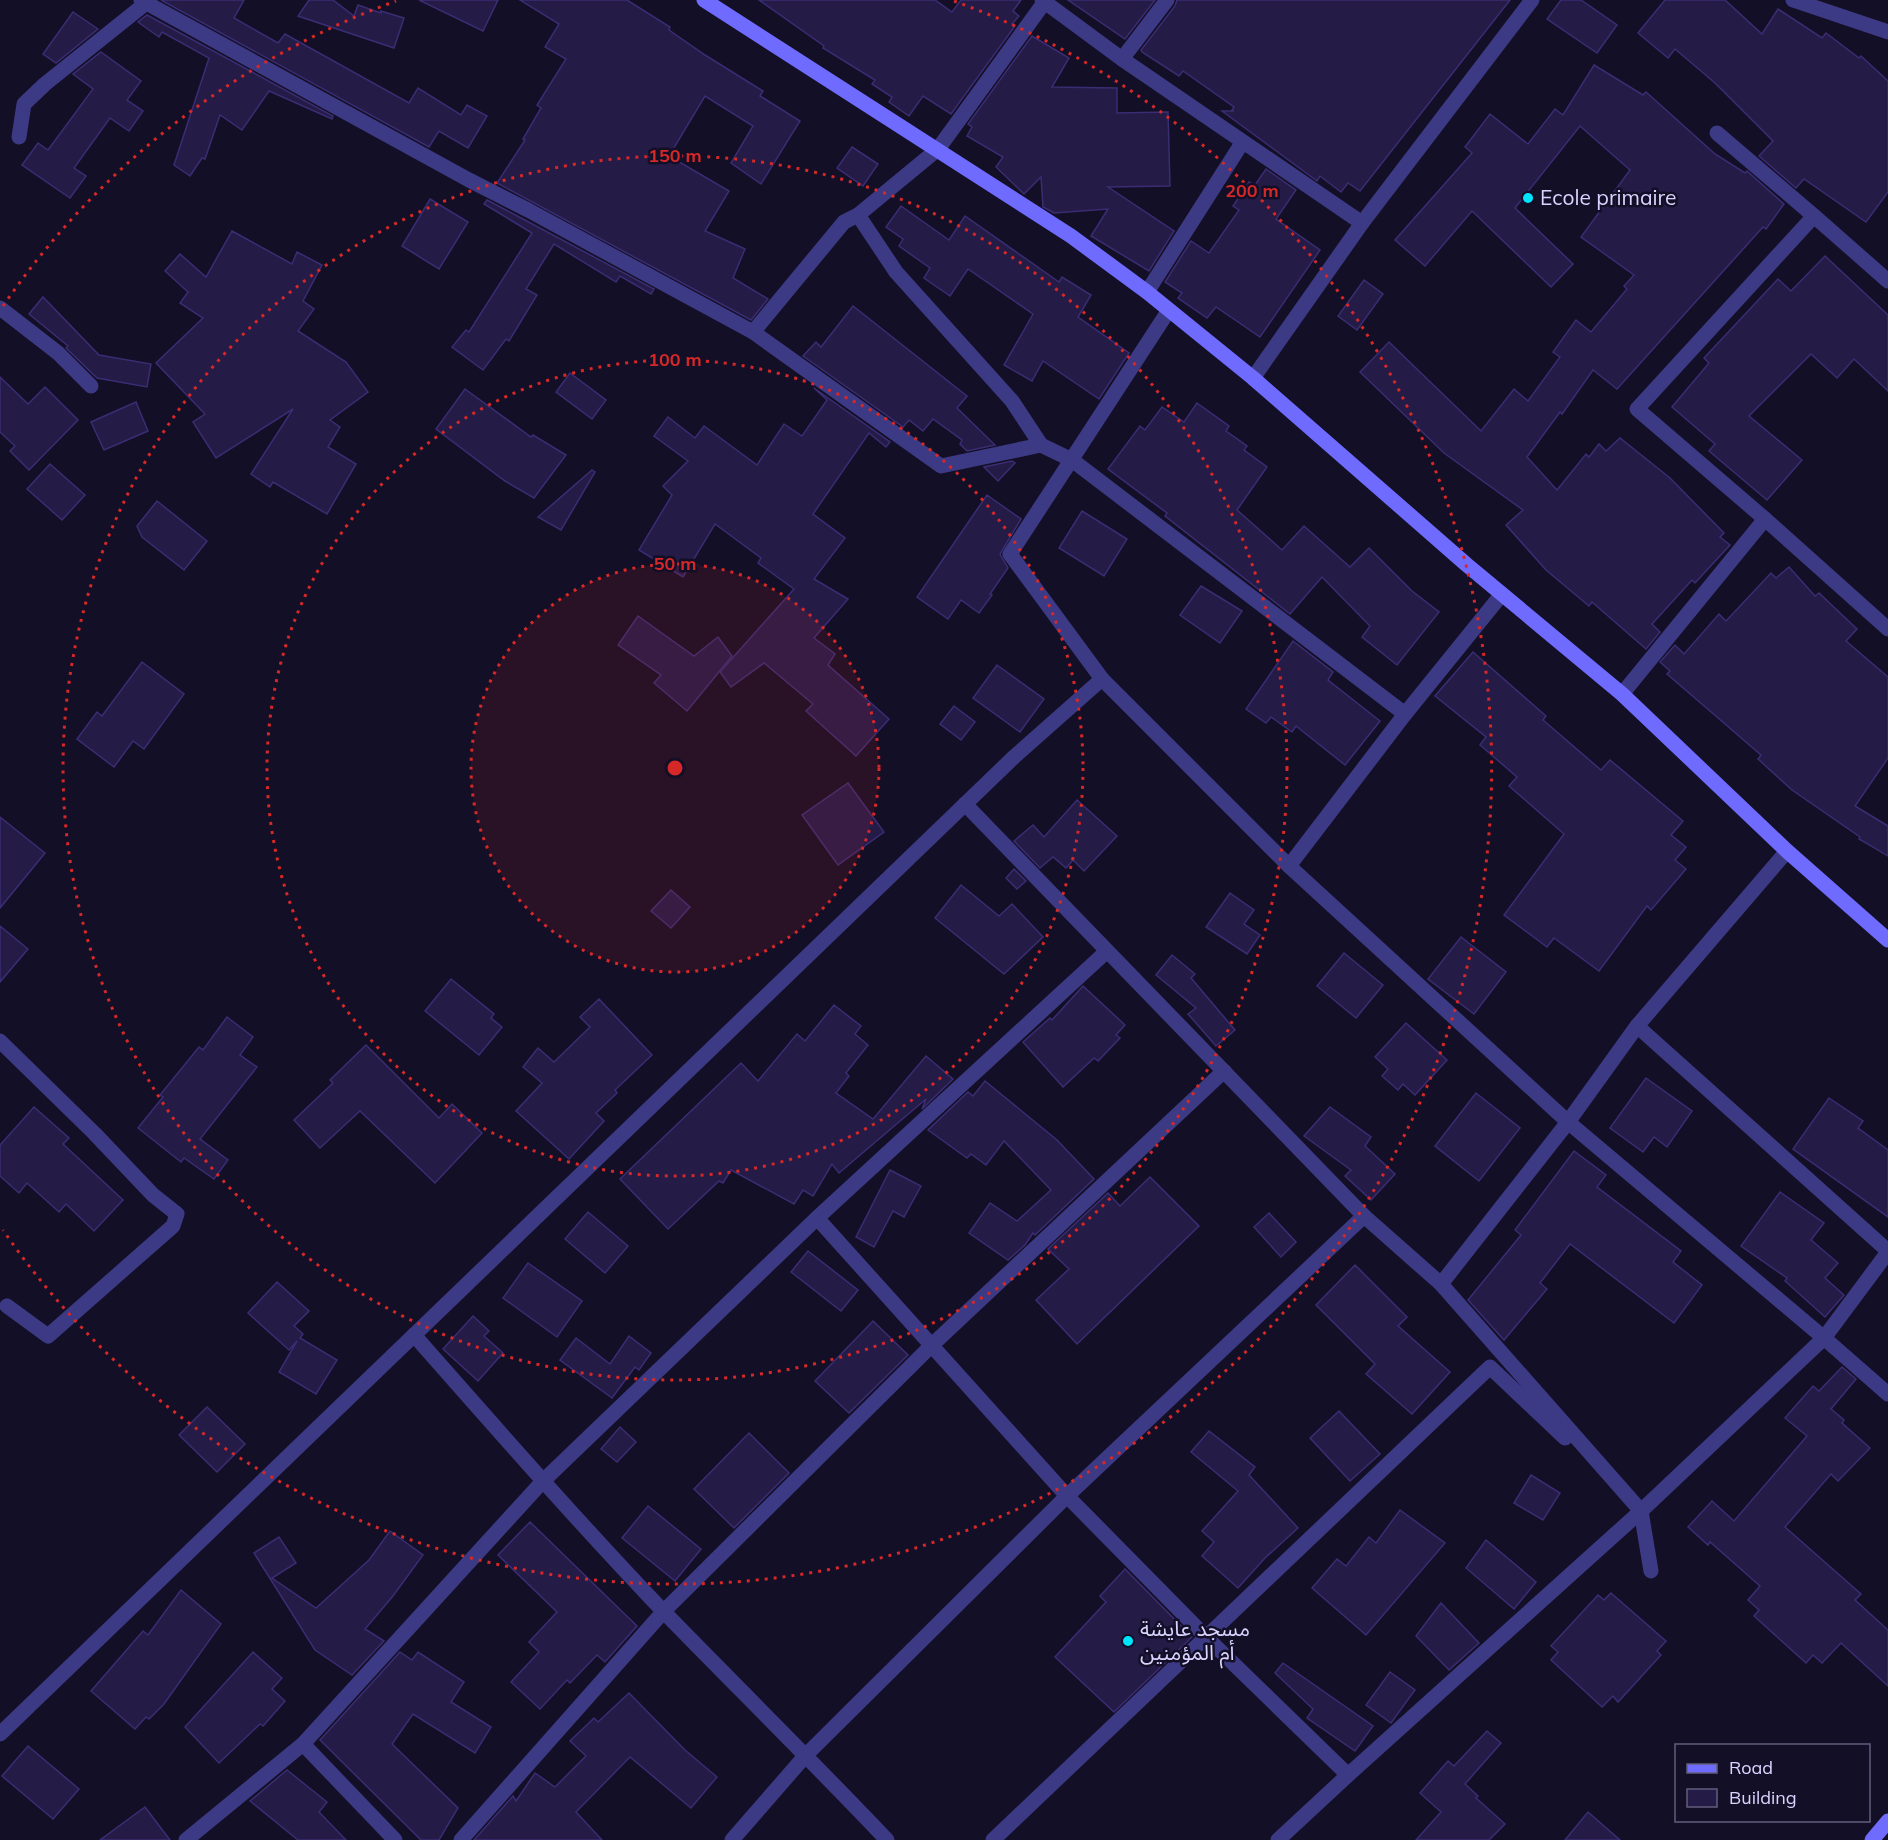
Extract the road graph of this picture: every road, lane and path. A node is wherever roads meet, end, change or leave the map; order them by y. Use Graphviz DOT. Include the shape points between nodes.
graph roads {
  1 [pos="704,0"];
  2 [pos="1167,0"];
  3 [pos="1532,0"];
  4 [pos="1793,0"];
  5 [pos="1045,1"];
  6 [pos="143,2"];
  7 [pos="1888,32"];
  8 [pos="1122,59"];
  9 [pos="1716,133"];
  10 [pos="19,137"];
  11 [pos="1242,142"];
  12 [pos="938,149"];
  13 [pos="858,215"];
  14 [pos="1814,216"];
  15 [pos="1362,223"];
  16 [pos="1888,281"];
  17 [pos="1147,292"];
  18 [pos="0,308"];
  19 [pos="1169,310"];
  20 [pos="753,332"];
  21 [pos="1252,378"];
  22 [pos="91,386"];
  23 [pos="1041,445"];
  24 [pos="1072,460"];
  25 [pos="1765,519"];
  26 [pos="1502,594"];
  27 [pos="1888,629"];
  28 [pos="1102,679"];
  29 [pos="1622,694"];
  30 [pos="1405,714"];
  31 [pos="965,804"];
  32 [pos="1787,851"];
  33 [pos="1289,866"];
  34 [pos="1888,940"];
  35 [pos="1106,952"];
  36 [pos="1636,1026"];
  37 [pos="0,1041"];
  38 [pos="1224,1071"];
  39 [pos="1569,1122"];
  40 [pos="1364,1216"];
  41 [pos="817,1218"];
  42 [pos="1888,1252"];
  43 [pos="1441,1284"];
  44 [pos="7,1306"];
  45 [pos="414,1335"];
  46 [pos="1824,1338"];
  47 [pos="932,1345"];
  48 [pos="1888,1394"];
  49 [pos="543,1481"];
  50 [pos="1067,1496"];
  51 [pos="1641,1511"];
  52 [pos="1651,1571"];
  53 [pos="664,1611"];
  54 [pos="1206,1637"];
  55 [pos="0,1734"];
  56 [pos="303,1744"];
  57 [pos="806,1755"];
  58 [pos="1348,1775"];
  59 [pos="1888,1821"];
  60 [pos="186,1840"];
  61 [pos="395,1840"];
  62 [pos="461,1840"];
  63 [pos="732,1840"];
  64 [pos="887,1840"];
  65 [pos="993,1840"];
  66 [pos="1278,1840"];
  67 [pos="1872,1840"];
  1 -- 12 [label="main road"];
  2 -- 8 [label="street"];
  3 -- 15 [label="street"];
  4 -- 7 [label="street"];
  5 -- 8 [label="street"];
  5 -- 12 [label="street"];
  6 -- 10 [label="street" via="24,104"];
  6 -- 20 [label="street"];
  8 -- 11 [label="street"];
  9 -- 14 [label="street"];
  11 -- 15 [label="street"];
  11 -- 17 [label="street"];
  12 -- 13 [label="street"];
  12 -- 17 [label="main road" via="1071,236"];
  13 -- 20 [label="street" via="844,222"];
  13 -- 23 [label="street" via="896,272 1012,401"];
  14 -- 16 [label="street"];
  14 -- 25 [label="street" via="1637,409"];
  15 -- 21 [label="street"];
  17 -- 19 [label="main road"];
  18 -- 22 [label="street" via="58,353"];
  19 -- 21 [label="main road"];
  19 -- 24 [label="street"];
  20 -- 23 [label="street" via="941,466"];
  21 -- 26 [label="main road"];
  23 -- 24 [label="street"];
  24 -- 28 [label="street" via="1010,554"];
  24 -- 30 [label="street"];
  25 -- 27 [label="street"];
  25 -- 29 [label="street"];
  26 -- 29 [label="main road"];
  26 -- 30 [label="street"];
  28 -- 31 [label="street"];
  28 -- 33 [label="street"];
  29 -- 32 [label="main road"];
  30 -- 33 [label="street"];
  31 -- 35 [label="street"];
  31 -- 45 [label="street"];
  32 -- 34 [label="main road"];
  32 -- 36 [label="street"];
  33 -- 39 [label="street"];
  35 -- 38 [label="street"];
  35 -- 41 [label="street"];
  36 -- 39 [label="street"];
  36 -- 42 [label="street"];
  37 -- 44 [label="street" via="153,1195 177,1214 173,1226 48,1336"];
  38 -- 40 [label="street"];
  38 -- 47 [label="street"];
  39 -- 43 [label="street"];
  39 -- 46 [label="street"];
  40 -- 43 [label="street"];
  40 -- 50 [label="street"];
  41 -- 47 [label="street"];
  41 -- 49 [label="street"];
  42 -- 46 [label="street"];
  43 -- 51 [label="street"];
  45 -- 49 [label="street"];
  45 -- 55 [label="street"];
  46 -- 48 [label="street"];
  46 -- 51 [label="street"];
  47 -- 50 [label="street"];
  47 -- 53 [label="street"];
  49 -- 53 [label="street"];
  49 -- 56 [label="street"];
  50 -- 54 [label="street"];
  50 -- 57 [label="street"];
  51 -- 52 [label="street"];
  51 -- 54 [label="street" via="1490,1367"];
  51 -- 58 [label="street"];
  53 -- 57 [label="street"];
  53 -- 62 [label="street"];
  54 -- 58 [label="street"];
  54 -- 65 [label="street"];
  56 -- 60 [label="street"];
  56 -- 61 [label="street"];
  57 -- 63 [label="street"];
  57 -- 64 [label="street"];
  58 -- 66 [label="street"];
  59 -- 67 [label="main road"];
}
